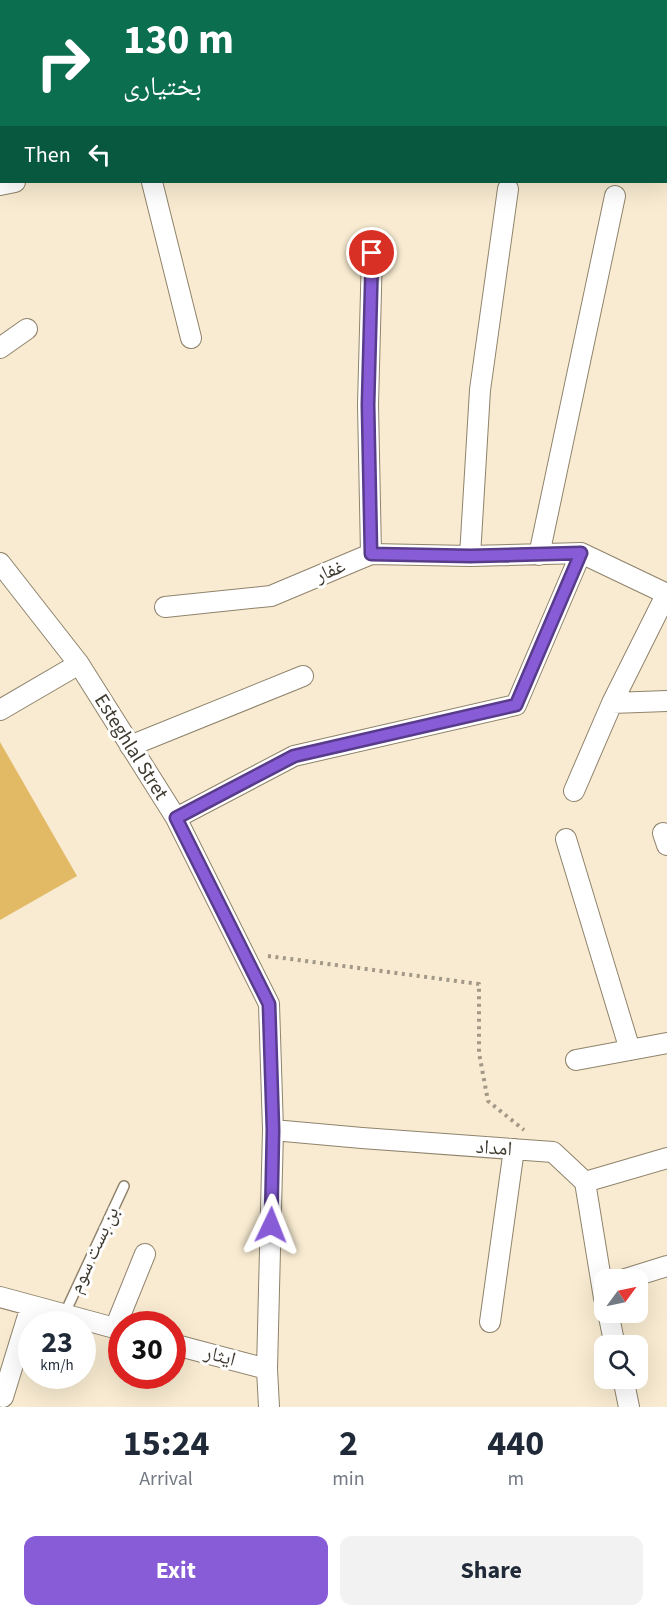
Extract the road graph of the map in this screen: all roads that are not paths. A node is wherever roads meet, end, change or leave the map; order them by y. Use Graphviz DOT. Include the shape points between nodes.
graph roads {
  1 [pos="152,183"];
  2 [pos="508,189"];
  3 [pos="615,196"];
  4 [pos="372,253"];
  5 [pos="27,329"];
  6 [pos="191,338"];
  7 [pos="0,348"];
  8 [pos="581,553"];
  9 [pos="371,554"];
  10 [pos="539,555"];
  11 [pos="470,556"];
  12 [pos="0,563"];
  13 [pos="667,593"];
  14 [pos="165,607"];
  15 [pos="79,664"];
  16 [pos="303,676"];
  17 [pos="667,701"];
  18 [pos="612,703"];
  19 [pos="0,710"];
  20 [pos="130,746"];
  21 [pos="574,791"];
  22 [pos="176,818"];
  23 [pos="566,839"];
  24 [pos="667,1043"];
  25 [pos="630,1050"];
  26 [pos="576,1060"];
  27 [pos="273,1130"];
  28 [pos="514,1149"];
  29 [pos="667,1158"];
  30 [pos="585,1182"];
  31 [pos="124,1186"];
  32 [pos="145,1254"];
  33 [pos="667,1266"];
  34 [pos="600,1269"];
  35 [pos="648,1272"];
  36 [pos="0,1298"];
  37 [pos="31,1306"];
  38 [pos="49,1311"];
  39 [pos="66,1311"];
  40 [pos="124,1311"];
  41 [pos="490,1322"];
  42 [pos="186,1348"];
  43 [pos="267,1369"];
  44 [pos="625,1389"];
  45 [pos="3,1397"];
  46 [pos="269,1407"];
  47 [pos="629,1407"];
  1 -- 6 [label="street"];
  2 -- 11 [label="street" via="480,390"];
  3 -- 10 [label="street"];
  4 -- 9 [label="street" via="368,405"];
  5 -- 7 [label="street"];
  8 -- 10 [label="street, غفار"];
  8 -- 13 [label="street, غفار"];
  8 -- 22 [label="street" via="516,705 294,756"];
  9 -- 11 [label="street, غفار"];
  9 -- 14 [label="street, غفار" via="272,596"];
  10 -- 11 [label="street, غفار"];
  12 -- 15 [label="street, Esteghlal Stret"];
  13 -- 18 [label="street"];
  15 -- 19 [label="street"];
  15 -- 20 [label="street, Esteghlal Stret"];
  16 -- 20 [label="street"];
  17 -- 18 [label="street"];
  18 -- 21 [label="street"];
  20 -- 22 [label="street, Esteghlal Stret"];
  22 -- 27 [label="street, Esteghlal Stret" via="269,1004"];
  23 -- 25 [label="street"];
  24 -- 25 [label="street"];
  25 -- 26 [label="street"];
  27 -- 28 [label="street, امداد"];
  27 -- 43 [label="street, Esteghlal Stret"];
  28 -- 30 [label="street, امداد" via="553,1152"];
  28 -- 41 [label="street"];
  29 -- 30 [label="street"];
  30 -- 34 [label="street"];
  31 -- 39 [label="lane, بن بست سوم"];
  32 -- 40 [label="street"];
  33 -- 35 [label="street"];
  36 -- 37 [label="street"];
  37 -- 38 [label="street"];
  37 -- 45 [label="street"];
  42 -- 43 [label="street, ایثار"];
  43 -- 46 [label="street, Esteghlal Stret"];
  44 -- 47 [label="street"];
}
